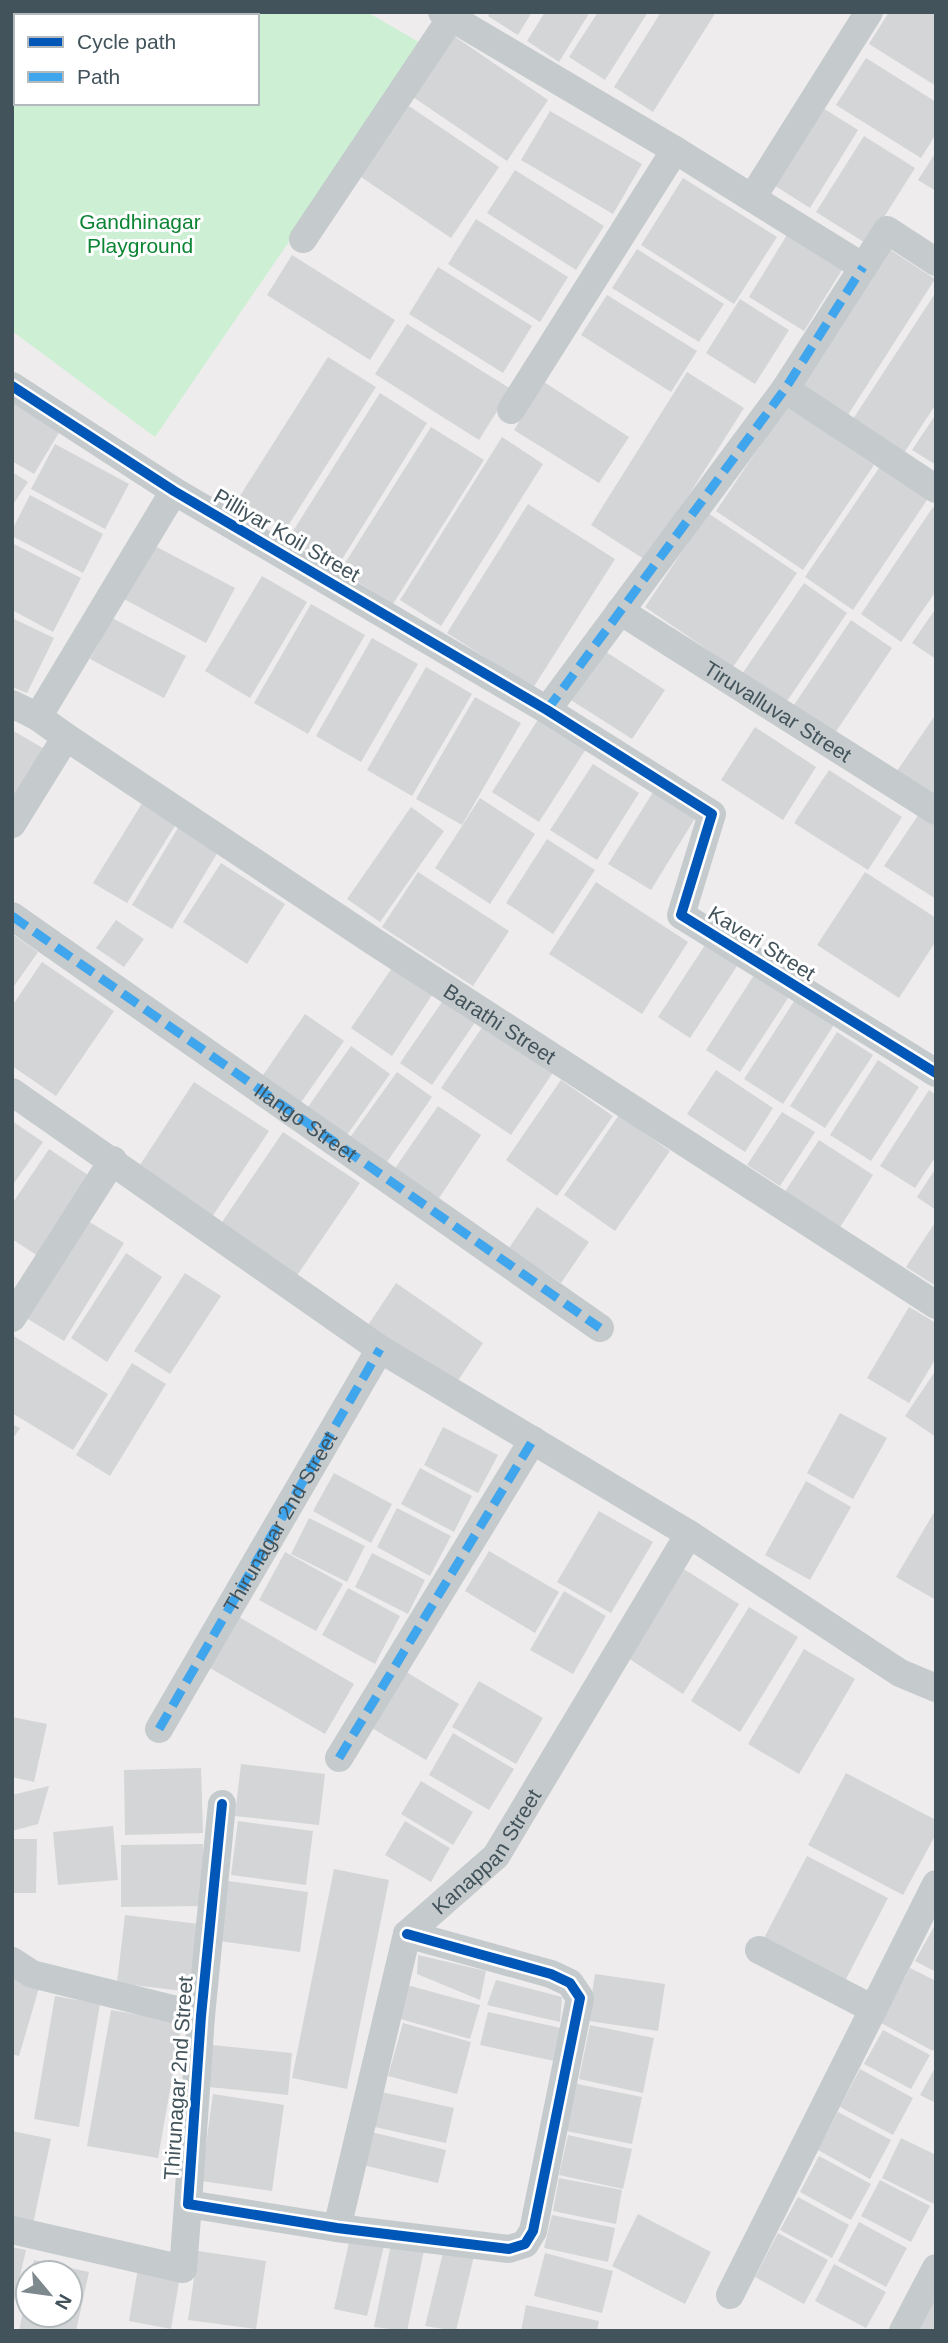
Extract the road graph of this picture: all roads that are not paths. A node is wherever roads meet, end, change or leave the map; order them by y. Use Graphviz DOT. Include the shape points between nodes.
graph roads {
  1 [pos="869,12"];
  2 [pos="447,15"];
  3 [pos="675,150"];
  4 [pos="752,198"];
  5 [pos="303,239"];
  6 [pos="936,262"];
  7 [pos="863,267"];
  8 [pos="12,386"];
  9 [pos="785,389"];
  10 [pos="511,410"];
  11 [pos="936,489"];
  12 [pos="174,491"];
  13 [pos="620,611"];
  14 [pos="12,704"];
  15 [pos="547,710"];
  16 [pos="38,717"];
  17 [pos="66,737"];
  18 [pos="936,811"];
  19 [pos="12,824"];
  20 [pos="12,916"];
  21 [pos="936,1073"];
  22 [pos="12,1092"];
  23 [pos="113,1160"];
  24 [pos="936,1305"];
  25 [pos="12,1318"];
  26 [pos="600,1328"];
  27 [pos="380,1349"];
  28 [pos="533,1440"];
  29 [pos="689,1535"];
  30 [pos="936,1688"];
  31 [pos="159,1729"];
  32 [pos="340,1758"];
  33 [pos="222,1804"];
  34 [pos="936,1884"];
  35 [pos="407,1934"];
  36 [pos="760,1950"];
  37 [pos="12,1961"];
  38 [pos="873,2009"];
  39 [pos="201,2016"];
  40 [pos="188,2204"];
  41 [pos="337,2228"];
  42 [pos="12,2230"];
  43 [pos="936,2268"];
  44 [pos="730,2295"];
  45 [pos="903,2331"];
  1 -- 4 [label="street"];
  2 -- 3 [label="street"];
  2 -- 5 [label="street"];
  3 -- 4 [label="street"];
  3 -- 10 [label="street"];
  4 -- 7 [label="street"];
  6 -- 7 [label="street" via="887,230"];
  7 -- 9 [label="street"];
  8 -- 12 [label="street, Pilliyar Koil Street"];
  9 -- 11 [label="street"];
  9 -- 13 [label="street"];
  12 -- 15 [label="street, Pilliyar Koil Street"];
  12 -- 16 [label="street"];
  13 -- 15 [label="street"];
  13 -- 18 [label="street, Tiruvalluvar Street"];
  14 -- 16 [label="street, Barathi Street"];
  15 -- 21 [label="street, Kaveri Street" via="712,814 681,915"];
  16 -- 17 [label="street, Barathi Street"];
  17 -- 19 [label="street"];
  17 -- 24 [label="street, Barathi Street"];
  20 -- 26 [label="street, Ilango Street"];
  22 -- 23 [label="street"];
  23 -- 25 [label="street"];
  23 -- 27 [label="street"];
  27 -- 28 [label="street"];
  27 -- 31 [label="street, Thirunagar 2nd Street"];
  28 -- 29 [label="street"];
  28 -- 32 [label="street"];
  29 -- 30 [label="street" via="900,1672"];
  29 -- 35 [label="street, Kanappan Street" via="496,1856"];
  33 -- 39 [label="street, Thirunagar 2nd Street"];
  34 -- 38 [label="street"];
  35 -- 41 [label="street"];
  35 -- 41 [label="street, Thirunagar 2nd Street" via="551,1975 570,1983 580,1998 533,2231 525,2244 509,2249"];
  36 -- 38 [label="street"];
  37 -- 39 [label="street" via="32,1973"];
  38 -- 44 [label="street"];
  39 -- 40 [label="street, Thirunagar 2nd Street"];
  40 -- 41 [label="street, Thirunagar 2nd Street"];
  40 -- 42 [label="street" via="183,2269"];
  43 -- 45 [label="street"];
}
